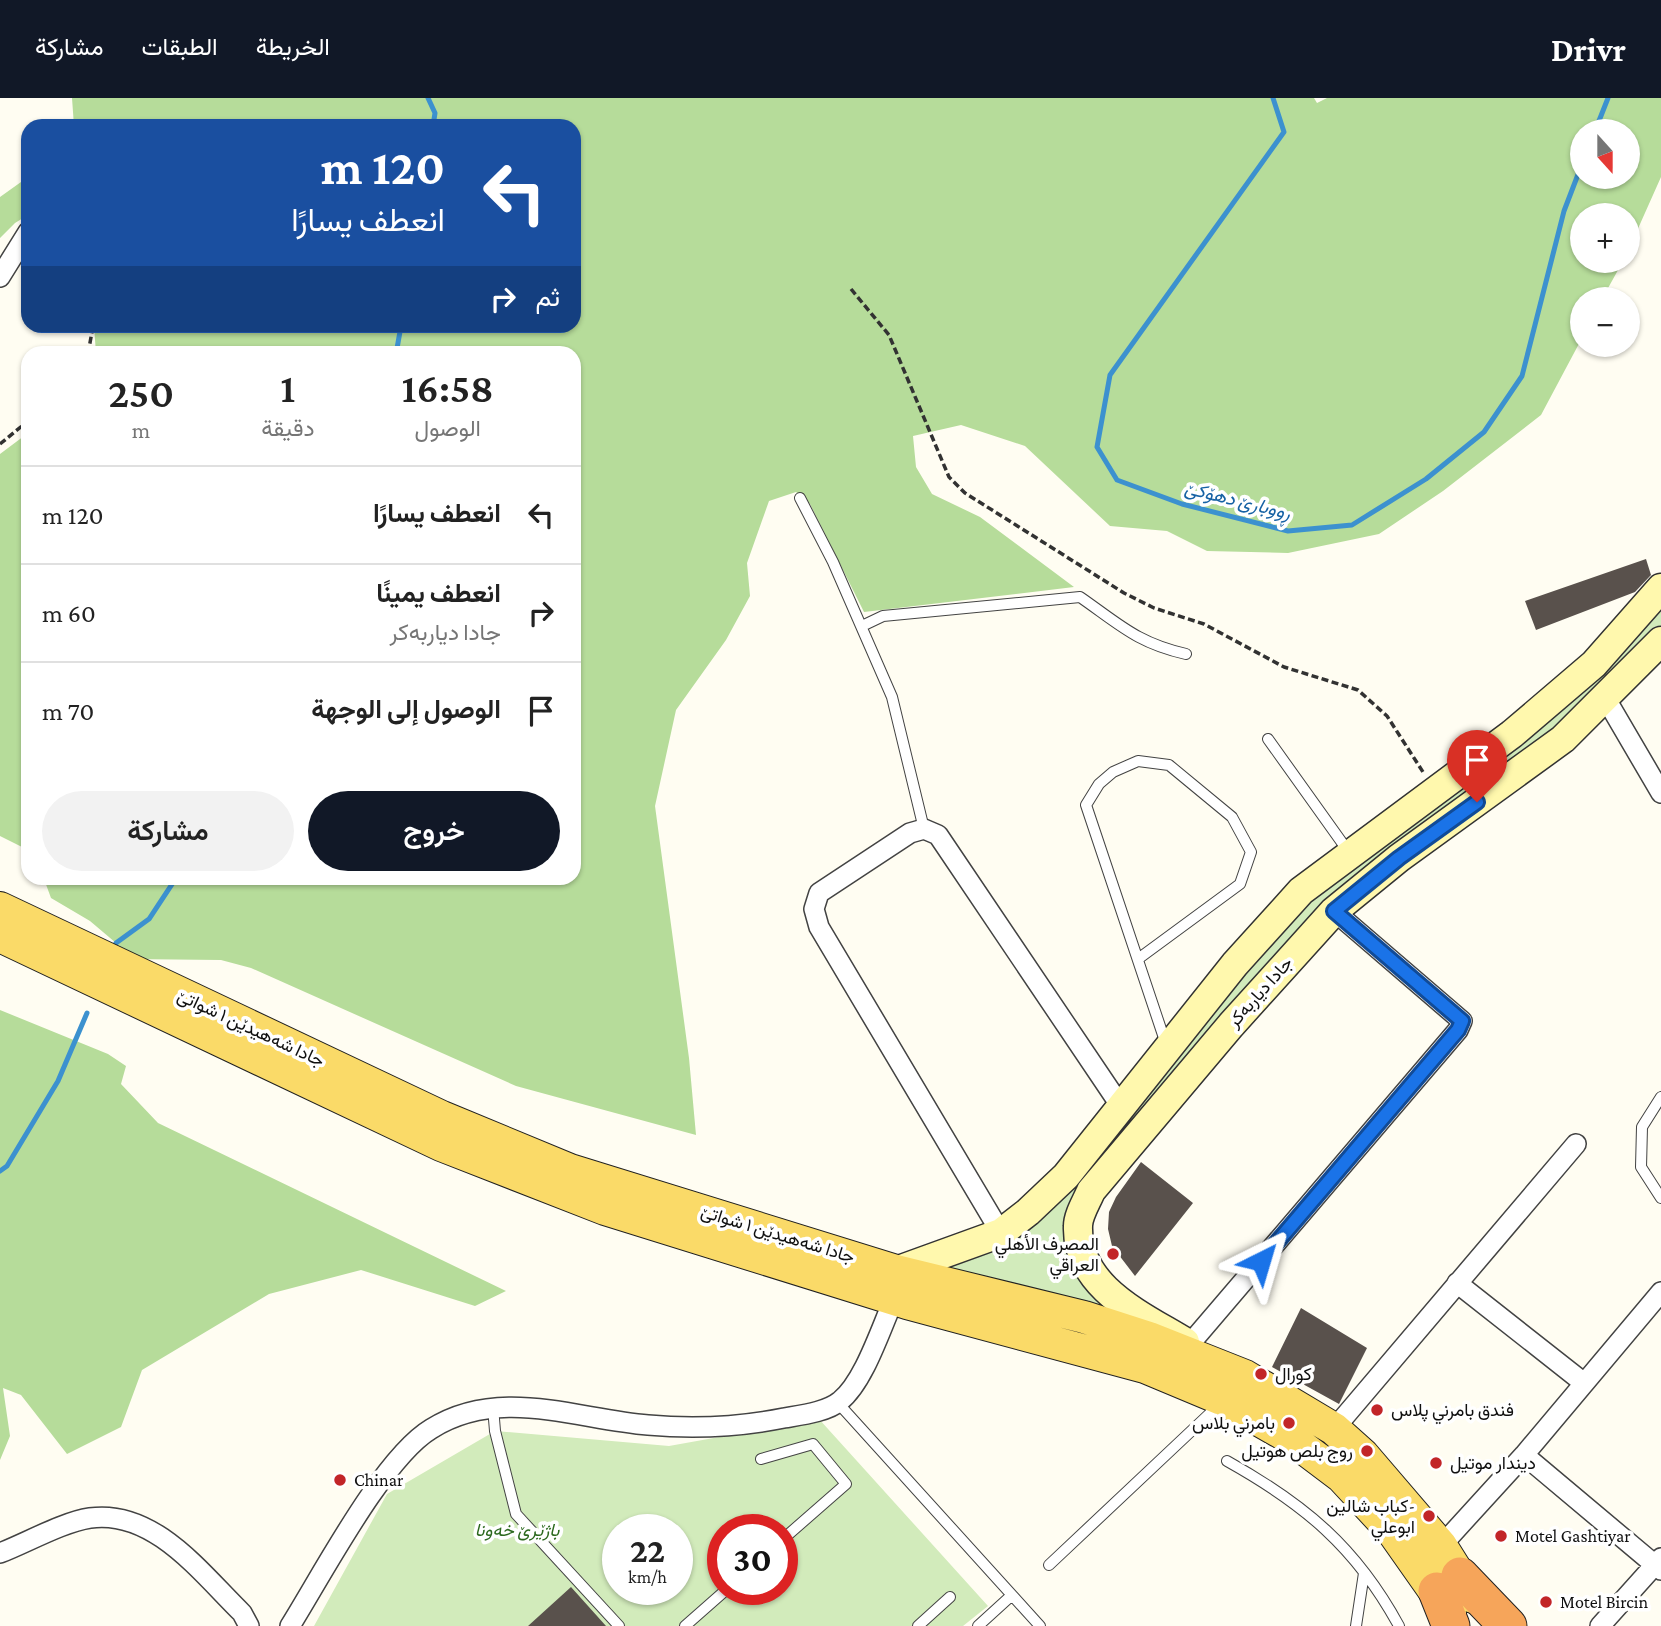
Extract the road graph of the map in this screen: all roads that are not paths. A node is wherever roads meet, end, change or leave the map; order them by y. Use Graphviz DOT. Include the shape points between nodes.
graph roads {
  1 [pos="21,243"];
  2 [pos="0,277"];
  3 [pos="800,498"];
  4 [pos="1661,589"];
  5 [pos="862,626"];
  6 [pos="1661,641"];
  7 [pos="1186,654"];
  8 [pos="1606,699"];
  9 [pos="1268,738"];
  10 [pos="1661,793"];
  11 [pos="925,829"];
  12 [pos="1350,855"];
  13 [pos="0,908"];
  14 [pos="1334,911"];
  15 [pos="0,936"];
  16 [pos="1138,959"];
  17 [pos="214,1024"];
  18 [pos="1170,1043"];
  19 [pos="1200,1061"];
  20 [pos="1661,1097"];
  21 [pos="1120,1105"];
  22 [pos="1576,1144"];
  23 [pos="1661,1198"];
  24 [pos="1001,1233"];
  25 [pos="1458,1283"];
  26 [pos="895,1285"];
  27 [pos="1661,1292"];
  28 [pos="1189,1345"];
  29 [pos="1245,1376"];
  30 [pos="1584,1383"];
  31 [pos="1224,1400"];
  32 [pos="838,1403"];
  33 [pos="493,1407"];
  34 [pos="1334,1429"];
  35 [pos="1524,1455"];
  36 [pos="761,1459"];
  37 [pos="1227,1461"];
  38 [pos="798,1526"];
  39 [pos="0,1553"];
  40 [pos="1659,1564"];
  41 [pos="1049,1565"];
  42 [pos="1446,1571"];
  43 [pos="1364,1573"];
  44 [pos="1012,1595"];
  45 [pos="950,1597"];
  46 [pos="709,1605"];
  47 [pos="249,1626"];
  48 [pos="290,1626"];
  49 [pos="619,1626"];
  50 [pos="685,1626"];
  51 [pos="918,1626"];
  52 [pos="978,1626"];
  53 [pos="1041,1626"];
  54 [pos="1356,1626"];
  55 [pos="1399,1626"];
  56 [pos="1451,1626"];
  57 [pos="1457,1626"];
  58 [pos="1489,1626"];
  59 [pos="1508,1626"];
  60 [pos="1600,1626"];
  1 -- 2 [label="street"];
  3 -- 5 [label="lane"];
  4 -- 12 [label="main road, جادا دیاربه‌كر" via="1594,664 1513,734"];
  5 -- 7 [label="lane" via="883,616 1080,597 1134,637"];
  5 -- 11 [label="lane" via="892,697"];
  6 -- 8 [label="main road, جادا دیاربه‌كر"];
  8 -- 10 [label="street"];
  8 -- 14 [label="main road, جادا دیاربه‌كر" via="1563,739"];
  9 -- 12 [label="lane"];
  11 -- 21 [label="street" via="938,835"];
  11 -- 24 [label="street" via="910,833 819,893 814,909 819,927"];
  12 -- 18 [label="main road, جادا دیاربه‌كر" via="1301,891"];
  13 -- 17 [label="main road, جادا شەهیدێن ١ شواتێ"];
  14 -- 19 [label="main road, جادا دیاربه‌كر"];
  14 -- 28 [label="street" via="1462,1021"];
  15 -- 17 [label="main road, جادا شەهیدێن ١ شواتێ"];
  16 -- 16 [label="lane" via="1086,805 1098,784 1138,761 1169,765 1232,817 1251,852 1240,884"];
  16 -- 18 [label="lane"];
  17 -- 26 [label="main road, جادا شەهیدێن ١ شواتێ" via="570,1170"];
  18 -- 19 [label="main road"];
  18 -- 21 [label="main road, جادا دیاربه‌كر"];
  19 -- 28 [label="main road, جادا دیاربه‌كر" via="1091,1191 1078,1223 1081,1255 1102,1286 1128,1308"];
  20 -- 23 [label="lane" via="1642,1127 1641,1167"];
  21 -- 24 [label="main road, جادا دیاربه‌كر" via="1066,1176"];
  22 -- 25 [label="street"];
  24 -- 26 [label="main road, جادا دیاربه‌كر"];
  25 -- 30 [label="street"];
  25 -- 34 [label="street"];
  26 -- 29 [label="main road, جادا شەهیدێن ١ شواتێ" via="1084,1318"];
  26 -- 31 [label="main road, جادا شەهیدێن ١ شواتێ" via="1145,1367"];
  26 -- 32 [label="street" via="854,1386"];
  27 -- 30 [label="street"];
  28 -- 29 [label="main road, جادا دیاربه‌كر"];
  29 -- 34 [label="main road, جادا شەهیدێن ١ شواتێ"];
  30 -- 35 [label="street"];
  31 -- 41 [label="lane"];
  31 -- 42 [label="main road, جادا شەهیدێن ١ شواتێ" via="1289,1437 1342,1477 1393,1532"];
  32 -- 33 [label="street" via="747,1425 693,1428 536,1407"];
  32 -- 44 [label="lane"];
  33 -- 48 [label="street" via="430,1429 401,1454"];
  33 -- 49 [label="lane" via="516,1514"];
  34 -- 42 [label="main road, جادا شەهیدێن ١ شواتێ" via="1363,1455"];
  35 -- 40 [label="street"];
  35 -- 42 [label="street"];
  36 -- 38 [label="lane" via="813,1444 845,1484"];
  37 -- 43 [label="lane" via="1277,1489 1324,1524"];
  39 -- 47 [label="street" via="87,1518 117,1517 164,1537 242,1613"];
  40 -- 60 [label="street"];
  42 -- 56 [label="highway"];
  42 -- 57 [label="main road, جادا شەهیدێن ١ شواتێ"];
  42 -- 58 [label="main road, جادا شەهیدێن ١ شواتێ"];
  42 -- 59 [label="highway"];
  43 -- 54 [label="lane"];
  43 -- 55 [label="lane"];
  44 -- 52 [label="lane"];
  44 -- 53 [label="lane"];
  45 -- 51 [label="lane"];
  46 -- 50 [label="lane"];
}
